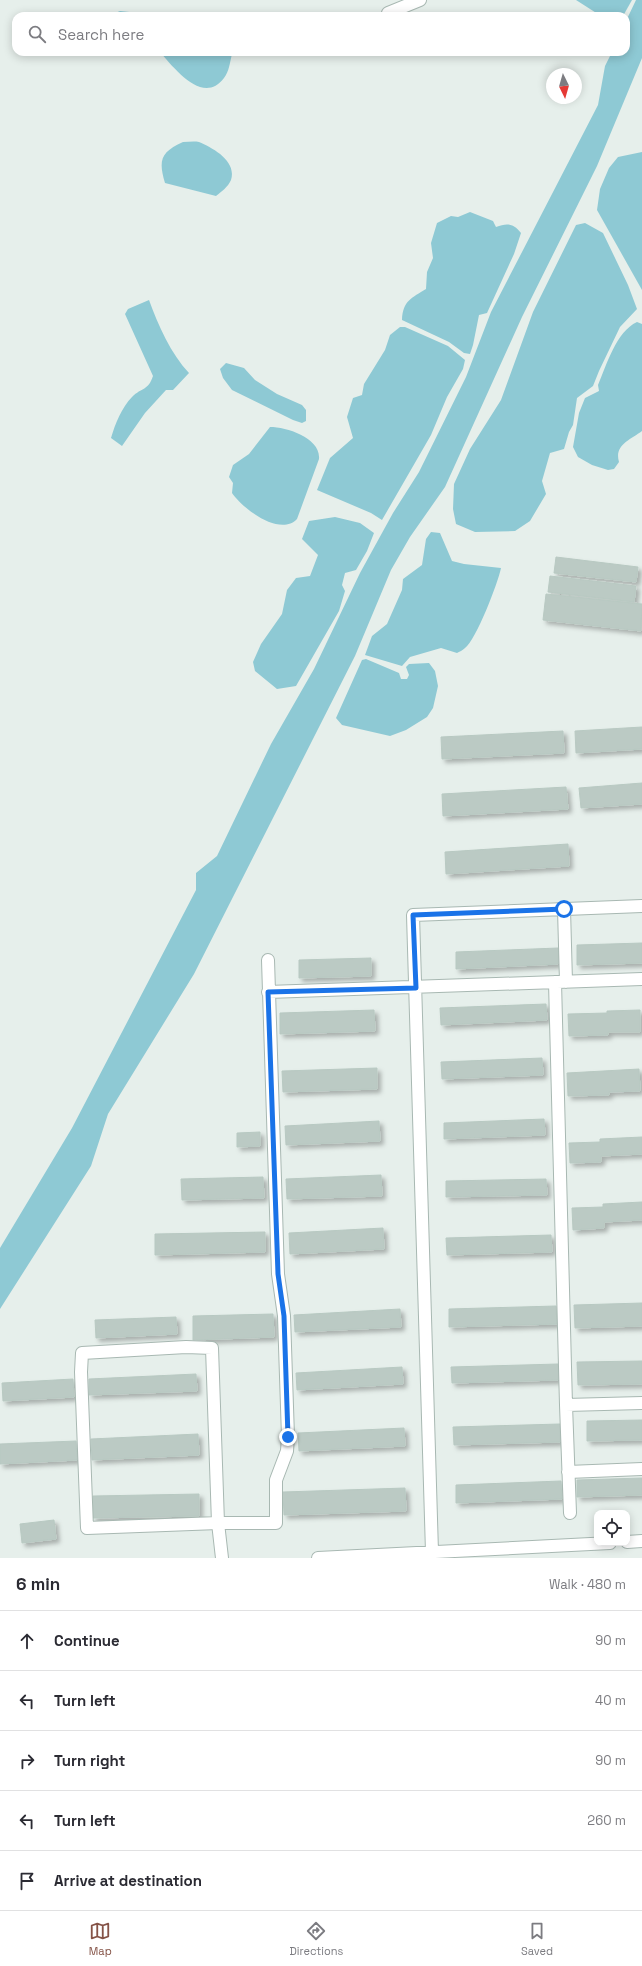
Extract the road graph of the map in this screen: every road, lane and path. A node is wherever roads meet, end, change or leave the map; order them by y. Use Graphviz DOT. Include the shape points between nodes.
graph roads {
  1 [pos="420,0"];
  2 [pos="390,12"];
  3 [pos="642,906"];
  4 [pos="564,909"];
  5 [pos="268,960"];
  6 [pos="642,979"];
  7 [pos="561,982"];
  8 [pos="416,988"];
  9 [pos="268,992"];
  10 [pos="642,1403"];
  11 [pos="566,1404"];
  12 [pos="642,1469"];
  13 [pos="568,1472"];
  14 [pos="570,1513"];
  15 [pos="218,1523"];
  16 [pos="642,1541"];
  17 [pos="630,1542"];
  18 [pos="594,1544"];
  19 [pos="432,1552"];
  20 [pos="222,1558"];
  21 [pos="318,1558"];
  1 -- 2 [label="street"];
  3 -- 4 [label="street"];
  4 -- 7 [label="street"];
  4 -- 8 [label="street" via="413,915"];
  5 -- 9 [label="street"];
  6 -- 7 [label="street"];
  7 -- 8 [label="street"];
  7 -- 11 [label="street"];
  8 -- 9 [label="street"];
  8 -- 19 [label="street"];
  9 -- 15 [label="street" via="278,1274 284,1316 288,1451 276,1480 276,1523"];
  10 -- 11 [label="street"];
  11 -- 13 [label="street"];
  12 -- 13 [label="street"];
  13 -- 14 [label="street"];
  15 -- 15 [label="street" via="87,1528 82,1353 212,1348"];
  15 -- 20 [label="street"];
  16 -- 17 [label="street"];
  18 -- 19 [label="street"];
  19 -- 21 [label="street"];
}
